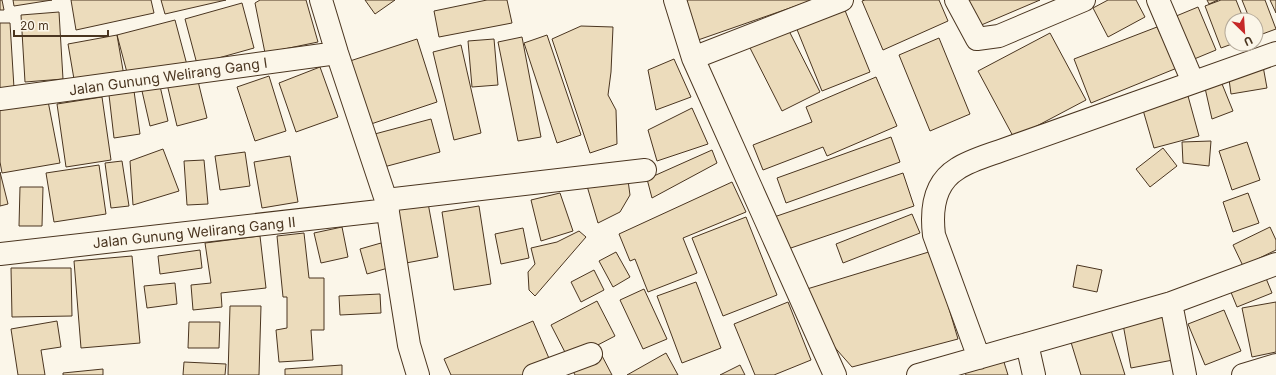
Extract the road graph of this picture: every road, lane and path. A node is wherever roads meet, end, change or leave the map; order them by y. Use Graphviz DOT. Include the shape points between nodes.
graph roads {
  1 [pos="321,0"];
  2 [pos="675,0"];
  3 [pos="842,0"];
  4 [pos="956,0"];
  5 [pos="1084,0"];
  6 [pos="1158,0"];
  7 [pos="337,53"];
  8 [pos="1276,53"];
  9 [pos="693,58"];
  10 [pos="1193,82"];
  11 [pos="0,99"];
  12 [pos="645,170"];
  13 [pos="387,205"];
  14 [pos="0,254"];
  15 [pos="1276,264"];
  16 [pos="1171,303"];
  17 [pos="1027,344"];
  18 [pos="592,354"];
  19 [pos="979,358"];
  20 [pos="1276,365"];
  21 [pos="418,375"];
  22 [pos="534,375"];
  23 [pos="835,375"];
  24 [pos="918,375"];
  25 [pos="1034,375"];
  26 [pos="1185,375"];
  27 [pos="1243,375"];
  1 -- 7 [label="street"];
  2 -- 9 [label="street"];
  3 -- 9 [label="street"];
  4 -- 5 [label="street" via="977,39 999,36"];
  6 -- 10 [label="street"];
  7 -- 11 [label="street, Jalan Gunung Welirang Gang I"];
  7 -- 13 [label="street"];
  8 -- 10 [label="street"];
  9 -- 23 [label="street"];
  10 -- 19 [label="street" via="957,168 944,182 935,198 932,216 934,234"];
  12 -- 13 [label="street, Jalan Gunung Welirang Gang II"];
  13 -- 14 [label="street, Jalan Gunung Welirang Gang II"];
  13 -- 21 [label="street" via="409,344"];
  15 -- 16 [label="street"];
  16 -- 17 [label="street"];
  16 -- 26 [label="street"];
  17 -- 19 [label="street"];
  17 -- 25 [label="street"];
  18 -- 22 [label="street"];
  19 -- 24 [label="street"];
  20 -- 27 [label="street"];
}
